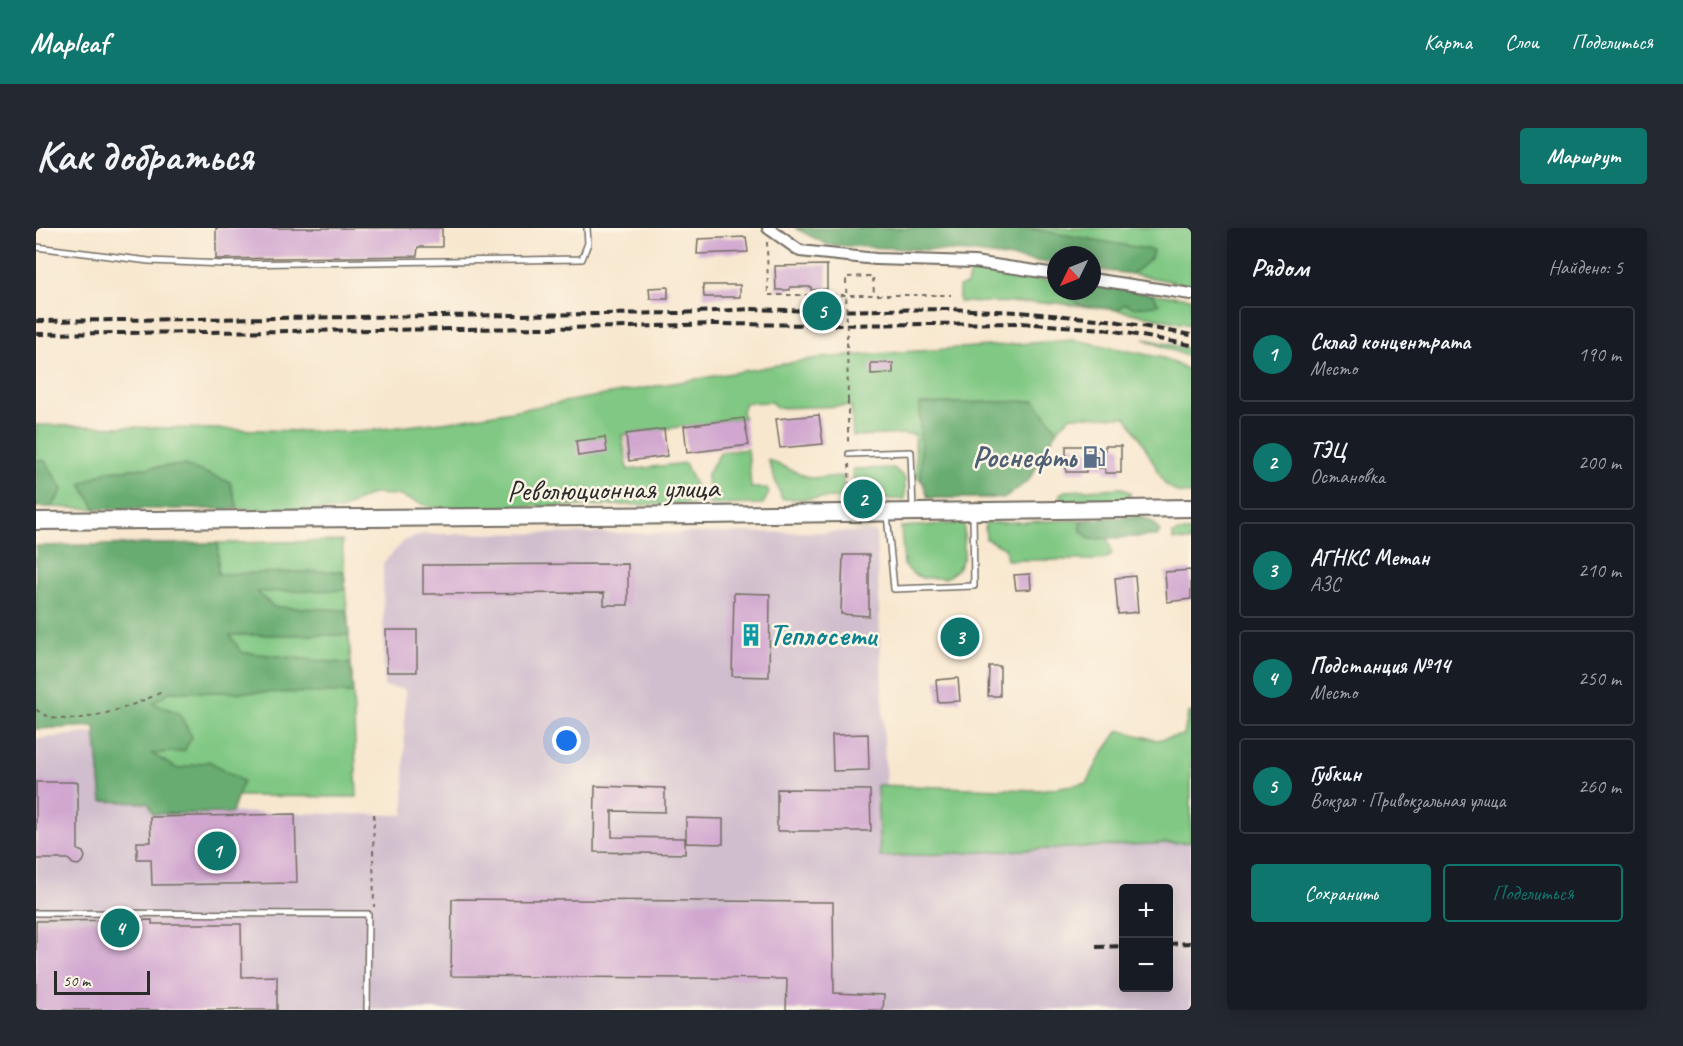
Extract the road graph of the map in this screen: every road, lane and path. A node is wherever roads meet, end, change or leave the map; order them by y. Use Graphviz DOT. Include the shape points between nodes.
graph roads {
  1 [pos="586,228"];
  2 [pos="768,234"];
  3 [pos="36,247"];
  4 [pos="1047,273"];
  5 [pos="1101,280"];
  6 [pos="1191,294"];
  7 [pos="874,295"];
  8 [pos="951,295"];
  9 [pos="848,401"];
  10 [pos="849,454"];
  11 [pos="1191,508"];
  12 [pos="913,512"];
  13 [pos="973,512"];
  14 [pos="886,513"];
  15 [pos="36,521"];
  16 [pos="164,691"];
  17 [pos="36,710"];
  18 [pos="374,814"];
  19 [pos="374,908"];
  20 [pos="36,913"];
  21 [pos="367,1010"];
  1 -- 3 [label="lane" via="588,243 582,259 224,264 149,261"];
  2 -- 4 [label="street" via="800,251 876,259 974,262"];
  2 -- 7 [label="path" via="768,295"];
  5 -- 6 [label="street"];
  7 -- 8 [label="path"];
  7 -- 9 [label="path, bridge" via="873,276 846,277"];
  10 -- 12 [label="lane" via="911,452"];
  11 -- 13 [label="street, Революционная улица"];
  12 -- 13 [label="street, Революционная улица"];
  12 -- 14 [label="street, Революционная улица"];
  13 -- 14 [label="lane" via="974,586 894,588"];
  14 -- 15 [label="street, Революционная улица"];
  16 -- 17 [label="path" via="141,702 79,718 51,718"];
  18 -- 19 [label="path"];
  20 -- 21 [label="lane" via="368,914"];
}
